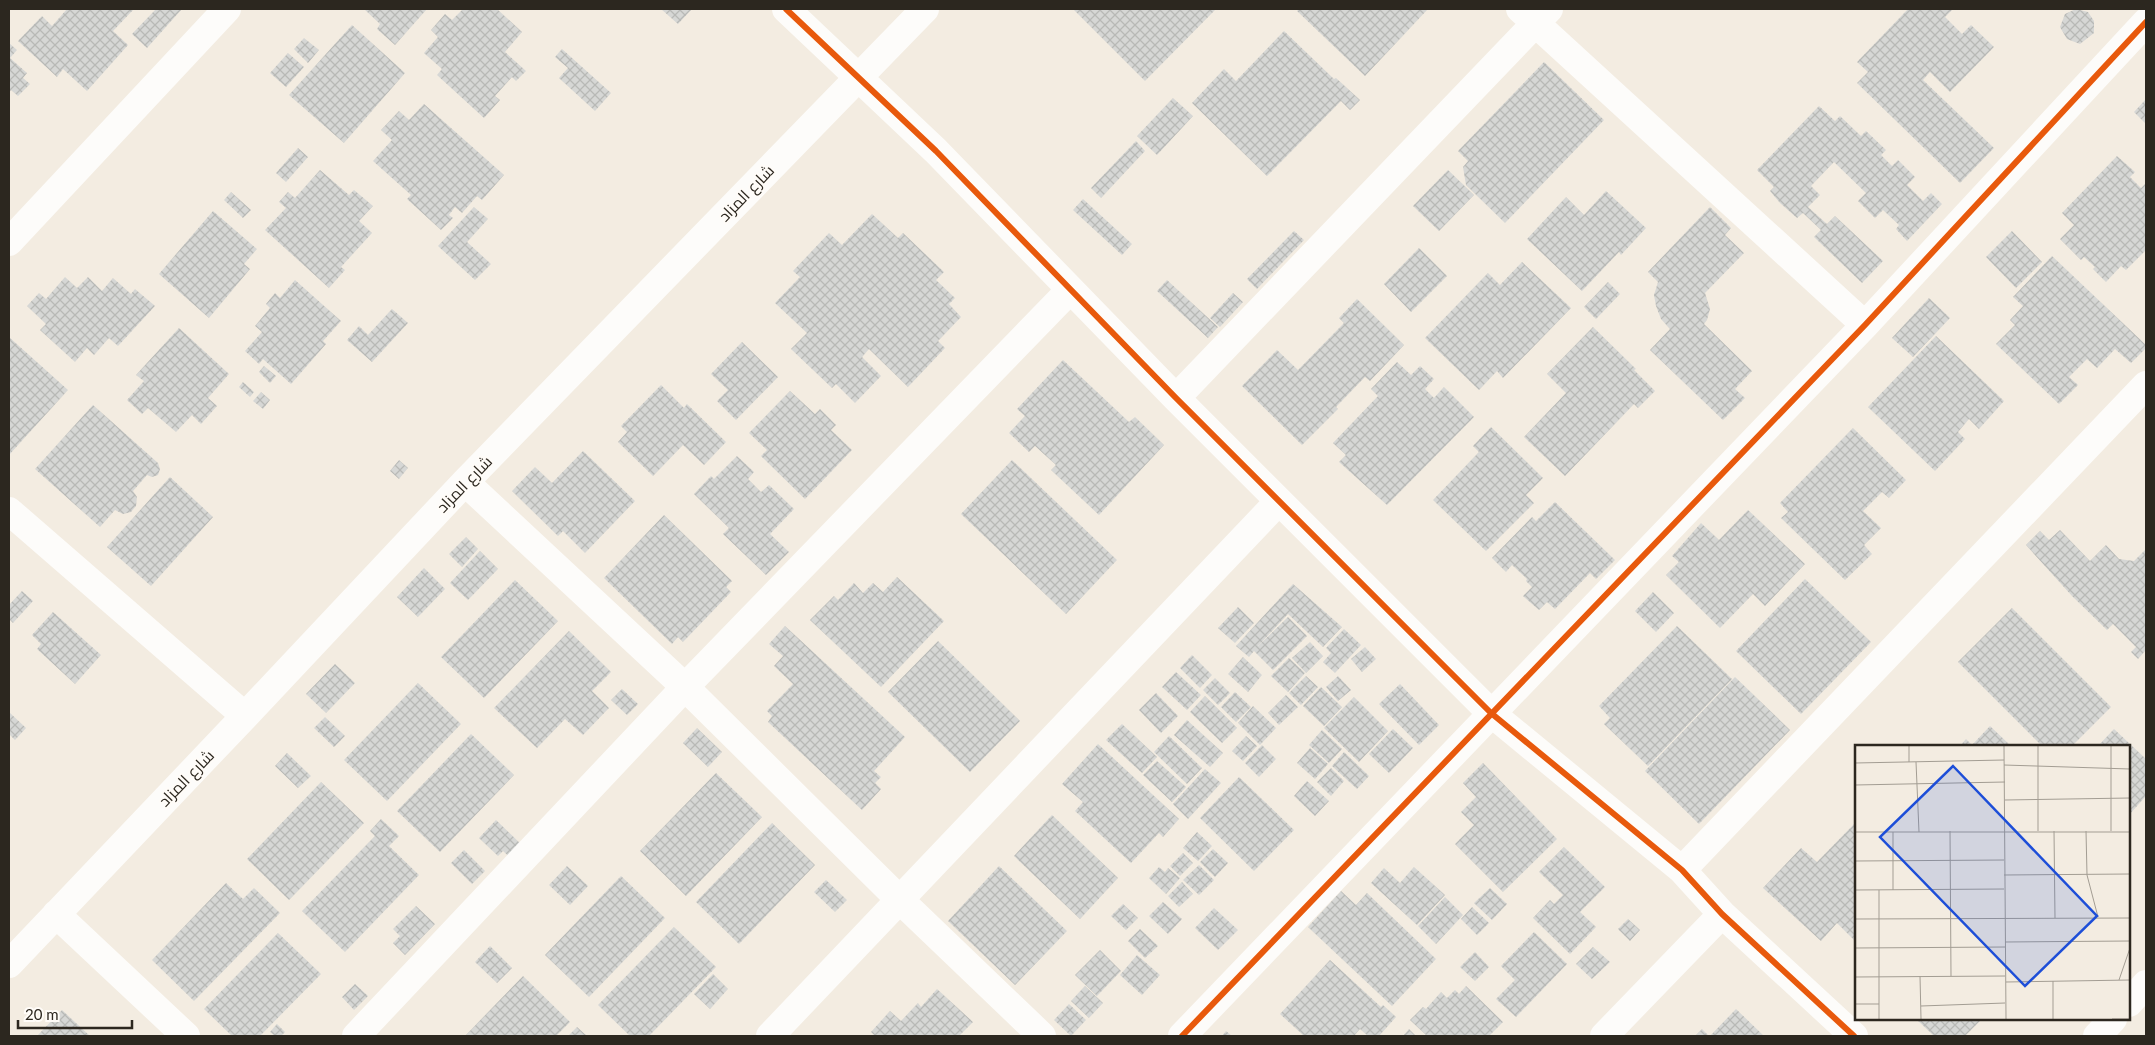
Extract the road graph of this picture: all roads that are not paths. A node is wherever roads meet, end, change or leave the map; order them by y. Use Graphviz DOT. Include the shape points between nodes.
graph roads {
  1 [pos="227,9"];
  2 [pos="786,9"];
  3 [pos="925,9"];
  4 [pos="1534,14"];
  5 [pos="2146,22"];
  6 [pos="859,78"];
  7 [pos="9,242"];
  8 [pos="1070,290"];
  9 [pos="1865,325"];
  10 [pos="2146,386"];
  11 [pos="1176,398"];
  12 [pos="466,482"];
  13 [pos="1280,501"];
  14 [pos="9,511"];
  15 [pos="686,687"];
  16 [pos="1490,713"];
  17 [pos="245,716"];
  18 [pos="1682,870"];
  19 [pos="900,900"];
  20 [pos="56,914"];
  21 [pos="1722,914"];
  22 [pos="9,964"];
  23 [pos="2146,984"];
  24 [pos="2130,1002"];
  25 [pos="2112,1020"];
  26 [pos="186,1036"];
  27 [pos="356,1036"];
  28 [pos="770,1036"];
  29 [pos="1042,1036"];
  30 [pos="1182,1036"];
  31 [pos="1604,1036"];
  32 [pos="1854,1036"];
  33 [pos="2097,1036"];
  1 -- 7 [label="street"];
  2 -- 6 [label="street"];
  3 -- 6 [label="street, شارع المزاد"];
  4 -- 9 [label="street"];
  4 -- 11 [label="street"];
  5 -- 9 [label="street"];
  6 -- 8 [label="street" via="936,151"];
  6 -- 12 [label="street, شارع المزاد"];
  8 -- 11 [label="street"];
  8 -- 15 [label="street"];
  9 -- 16 [label="street"];
  10 -- 18 [label="street"];
  11 -- 13 [label="street"];
  12 -- 15 [label="street"];
  12 -- 17 [label="street, شارع المزاد"];
  13 -- 16 [label="street"];
  13 -- 19 [label="street"];
  14 -- 17 [label="street"];
  15 -- 19 [label="street"];
  15 -- 27 [label="street"];
  16 -- 18 [label="street"];
  16 -- 30 [label="street"];
  17 -- 20 [label="street, شارع المزاد"];
  18 -- 21 [label="street"];
  19 -- 28 [label="street"];
  19 -- 29 [label="street"];
  20 -- 22 [label="street, شارع المزاد"];
  20 -- 26 [label="street"];
  21 -- 31 [label="street"];
  21 -- 32 [label="street"];
  23 -- 24 [label="street"];
  25 -- 33 [label="street"];
}
